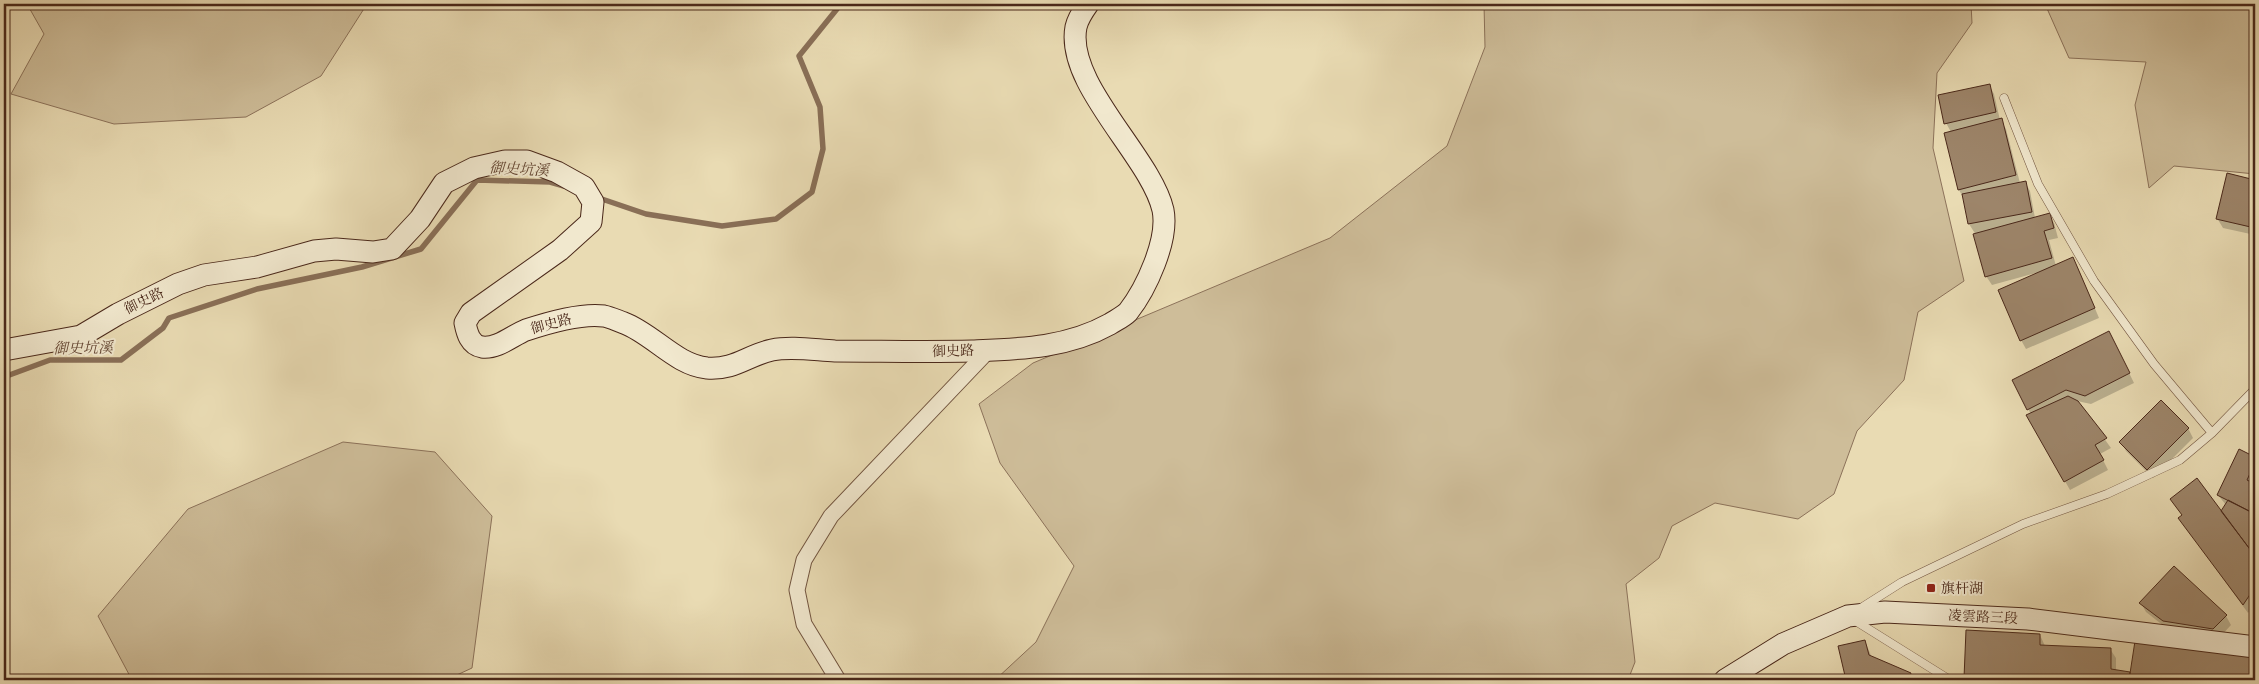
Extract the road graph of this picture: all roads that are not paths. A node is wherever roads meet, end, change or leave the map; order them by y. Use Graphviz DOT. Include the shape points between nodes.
graph roads {
  1 [pos="1088,4"];
  2 [pos="2004,98"];
  3 [pos="4,350"];
  4 [pos="989,350"];
  5 [pos="2255,390"];
  6 [pos="2212,433"];
  7 [pos="1848,616"];
  8 [pos="2255,648"];
  9 [pos="838,680"];
  10 [pos="1725,680"];
  11 [pos="1950,680"];
  1 -- 4 [label="street, 御史路" via="1079,18 1076,46 1084,72 1105,112 1158,191 1164,214 1160,248 1149,279 1126,315 1097,331 1060,344"];
  2 -- 6 [label="lane" via="2038,184 2094,281 2154,364"];
  3 -- 4 [label="street, 御史路" via="81,336 178,284 204,275 257,267 314,251 373,252 392,249 420,219 444,183 474,168 505,161 527,161 556,172 589,195 591,222 560,250 471,313 465,323 467,334 472,342 482,347 501,343 526,330 576,318 604,316 627,324 687,362 705,368 725,368 772,350"];
  4 -- 9 [label="street" via="832,516 804,560 796,590 804,624"];
  5 -- 6 [label="lane"];
  6 -- 7 [label="lane" via="2180,460 2107,494 2023,524 1902,582"];
  7 -- 8 [label="street, 凌雲路三段" via="1884,612 2028,619"];
  7 -- 10 [label="street, 凌雲路三段" via="1783,644"];
  7 -- 11 [label="lane"];
}
